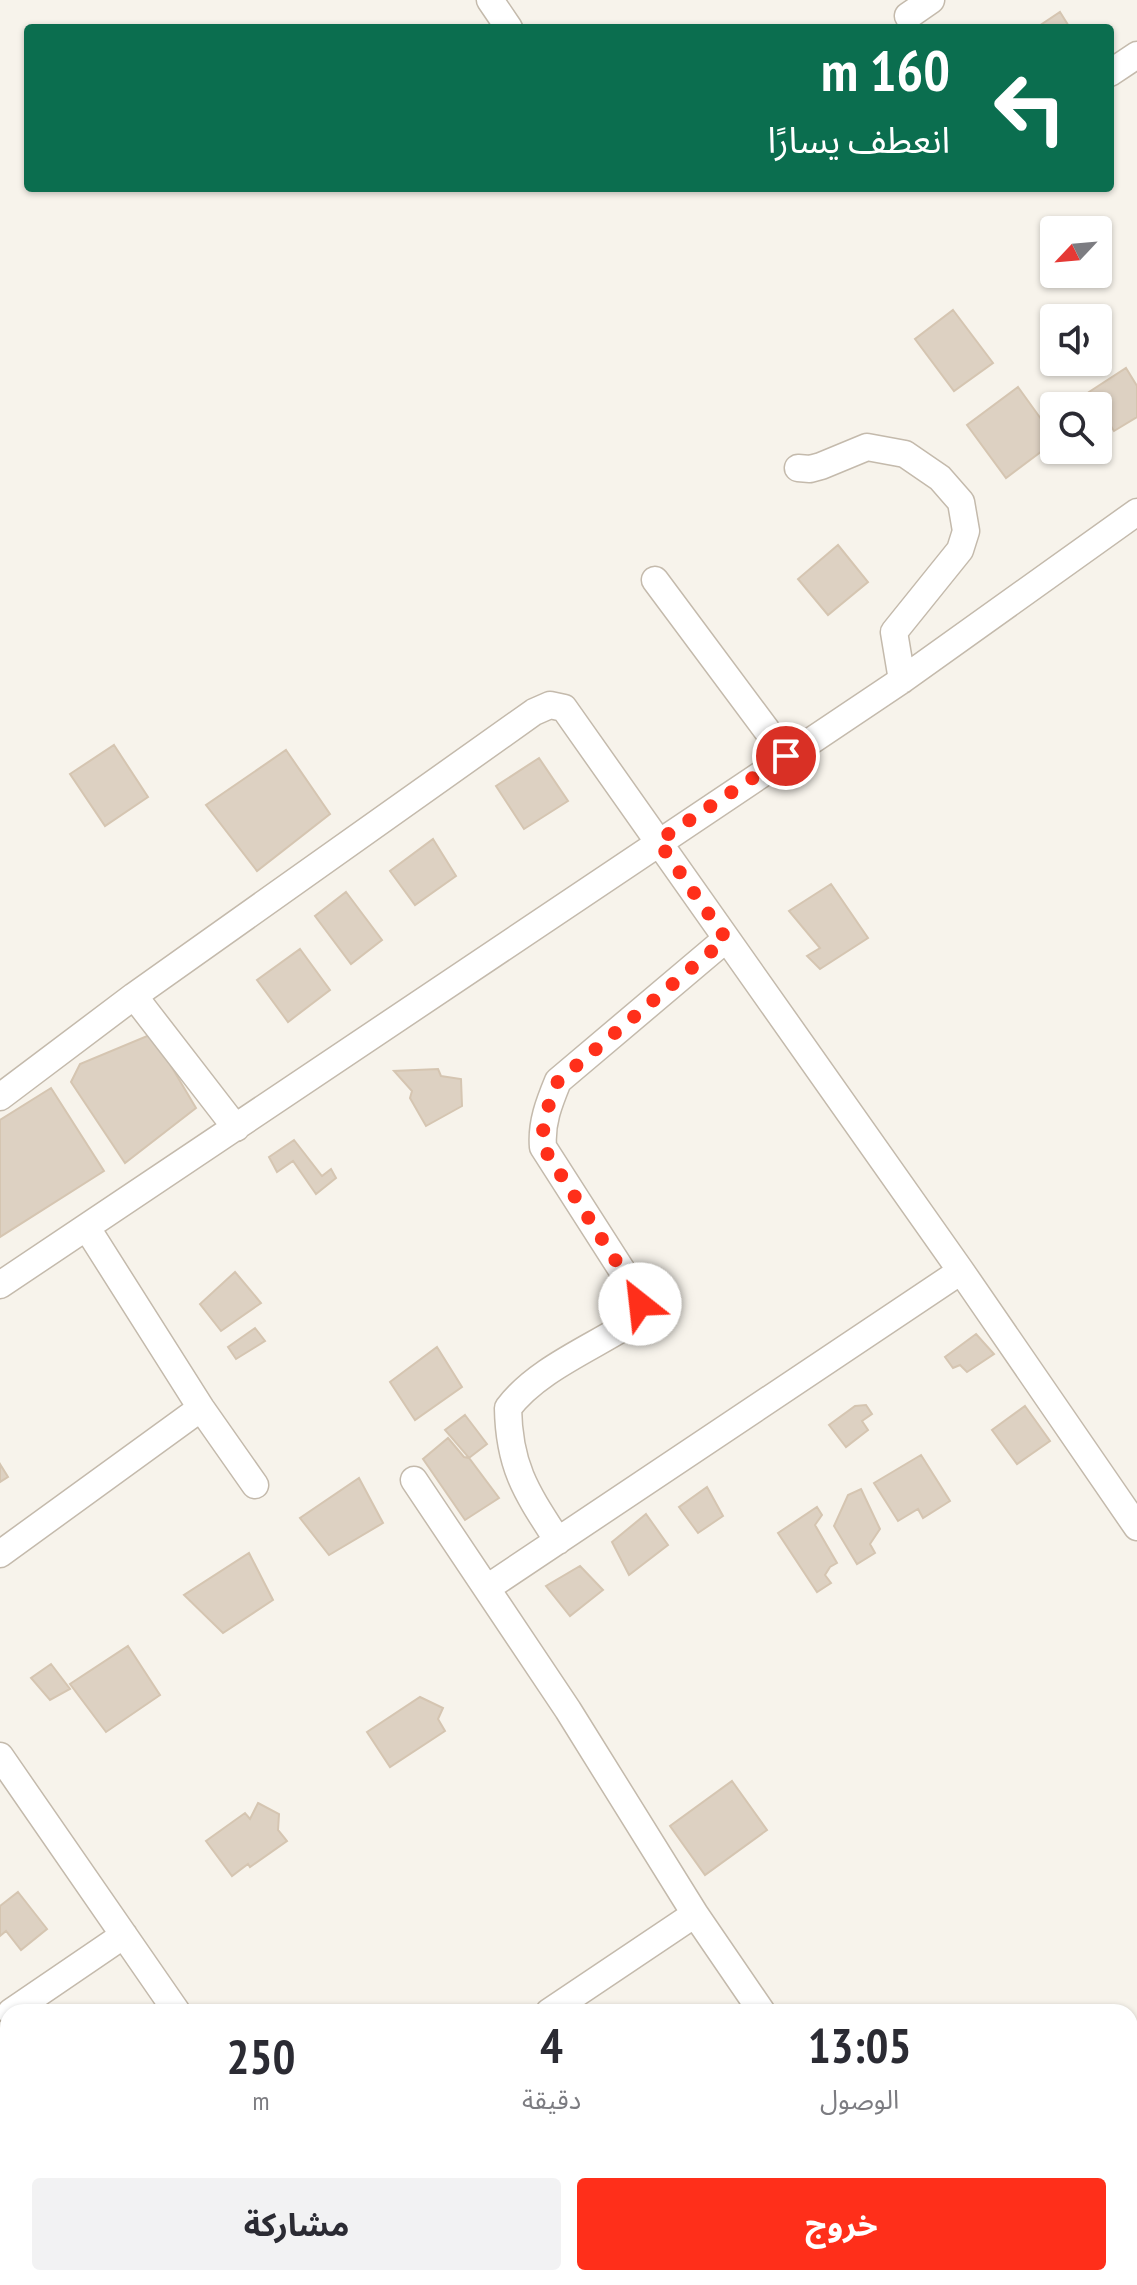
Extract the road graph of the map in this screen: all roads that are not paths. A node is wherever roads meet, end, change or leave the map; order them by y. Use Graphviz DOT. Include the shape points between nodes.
graph roads {
  1 [pos="490,0"];
  2 [pos="931,0"];
  3 [pos="908,16"];
  4 [pos="506,24"];
  5 [pos="1137,55"];
  6 [pos="1114,70"];
  7 [pos="798,468"];
  8 [pos="1137,512"];
  9 [pos="655,580"];
  10 [pos="902,680"];
  11 [pos="786,756"];
  12 [pos="658,841"];
  13 [pos="726,939"];
  14 [pos="134,996"];
  15 [pos="0,1097"];
  16 [pos="236,1128"];
  17 [pos="87,1228"];
  18 [pos="961,1271"];
  19 [pos="0,1285"];
  20 [pos="201,1408"];
  21 [pos="414,1480"];
  22 [pos="255,1485"];
  23 [pos="1133,1514"];
  24 [pos="558,1541"];
  25 [pos="0,1554"];
  26 [pos="487,1588"];
  27 [pos="0,1756"];
  28 [pos="695,1914"];
  29 [pos="124,1935"];
  30 [pos="23,2004"];
  31 [pos="171,2004"];
  32 [pos="561,2004"];
  33 [pos="757,2004"];
  1 -- 4 [label="street"];
  2 -- 3 [label="street"];
  5 -- 6 [label="street"];
  7 -- 10 [label="street" via="821,466 867,447 905,454 940,478 961,502 966,531 960,550 894,632"];
  8 -- 10 [label="street"];
  9 -- 11 [label="street"];
  10 -- 11 [label="street"];
  11 -- 12 [label="street"];
  12 -- 13 [label="street"];
  12 -- 14 [label="street" via="564,708 550,705"];
  12 -- 16 [label="street"];
  13 -- 18 [label="street"];
  13 -- 24 [label="street" via="558,1081 548,1105 543,1147 640,1304 638,1318 539,1378 508,1408 513,1459"];
  14 -- 15 [label="street"];
  14 -- 16 [label="street"];
  16 -- 17 [label="street"];
  17 -- 19 [label="street"];
  17 -- 20 [label="street"];
  18 -- 23 [label="street"];
  18 -- 24 [label="street"];
  20 -- 22 [label="street"];
  20 -- 25 [label="street"];
  21 -- 26 [label="street"];
  24 -- 26 [label="street"];
  26 -- 28 [label="street"];
  27 -- 29 [label="street"];
  28 -- 32 [label="street"];
  28 -- 33 [label="street"];
  29 -- 30 [label="street"];
  29 -- 31 [label="street"];
}
